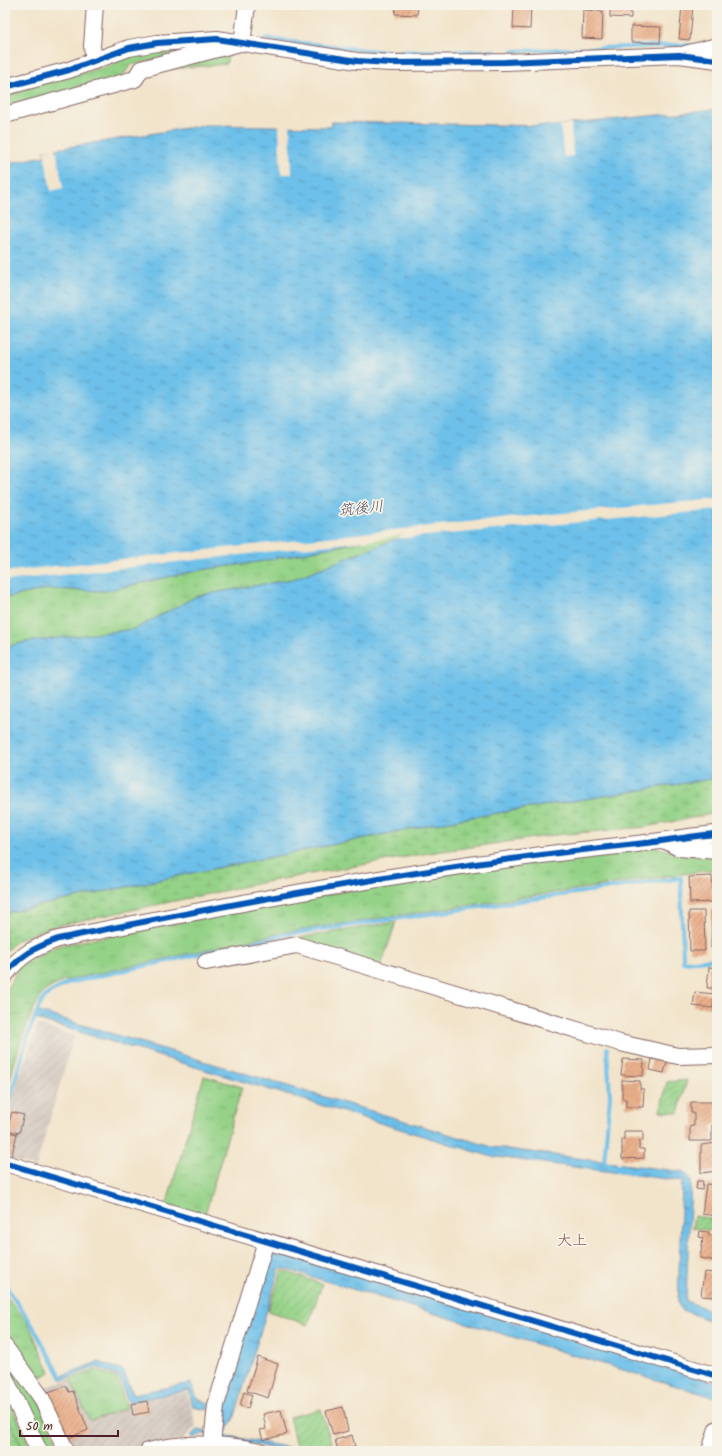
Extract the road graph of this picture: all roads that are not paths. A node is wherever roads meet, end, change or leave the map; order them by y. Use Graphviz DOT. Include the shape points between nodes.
graph roads {
  1 [pos="95,5"];
  2 [pos="247,5"];
  3 [pos="240,43"];
  4 [pos="717,46"];
  5 [pos="679,55"];
  6 [pos="94,60"];
  7 [pos="717,60"];
  8 [pos="5,87"];
  9 [pos="5,115"];
  10 [pos="717,834"];
  11 [pos="664,841"];
  12 [pos="717,851"];
  13 [pos="206,962"];
  14 [pos="5,975"];
  15 [pos="717,1055"];
  16 [pos="5,1163"];
  17 [pos="266,1241"];
  18 [pos="5,1347"];
  19 [pos="717,1376"];
  20 [pos="5,1378"];
  21 [pos="717,1429"];
  22 [pos="212,1437"];
  23 [pos="40,1451"];
  24 [pos="66,1451"];
  25 [pos="148,1451"];
  26 [pos="260,1451"];
  27 [pos="710,1451"];
  1 -- 6 [label="street" via="92,46"];
  2 -- 3 [label="street"];
  3 -- 5 [label="street" via="357,61 391,63 505,62"];
  3 -- 6 [label="street" via="217,39 157,43 130,48"];
  3 -- 9 [label="street" via="141,69 134,79"];
  4 -- 5 [label="street"];
  5 -- 7 [label="street"];
  6 -- 8 [label="street" via="69,70"];
  10 -- 11 [label="street"];
  11 -- 12 [label="street" via="679,848"];
  11 -- 14 [label="street" via="432,869 264,898 58,939 34,947 16,960"];
  13 -- 15 [label="street" via="297,945 620,1043 678,1056"];
  16 -- 17 [label="street"];
  17 -- 19 [label="street"];
  17 -- 22 [label="street" via="216,1405"];
  18 -- 24 [label="street" via="41,1397"];
  20 -- 23 [label="street"];
  21 -- 27 [label="street"];
  22 -- 25 [label="street"];
  22 -- 26 [label="street" via="230,1445"];
}
